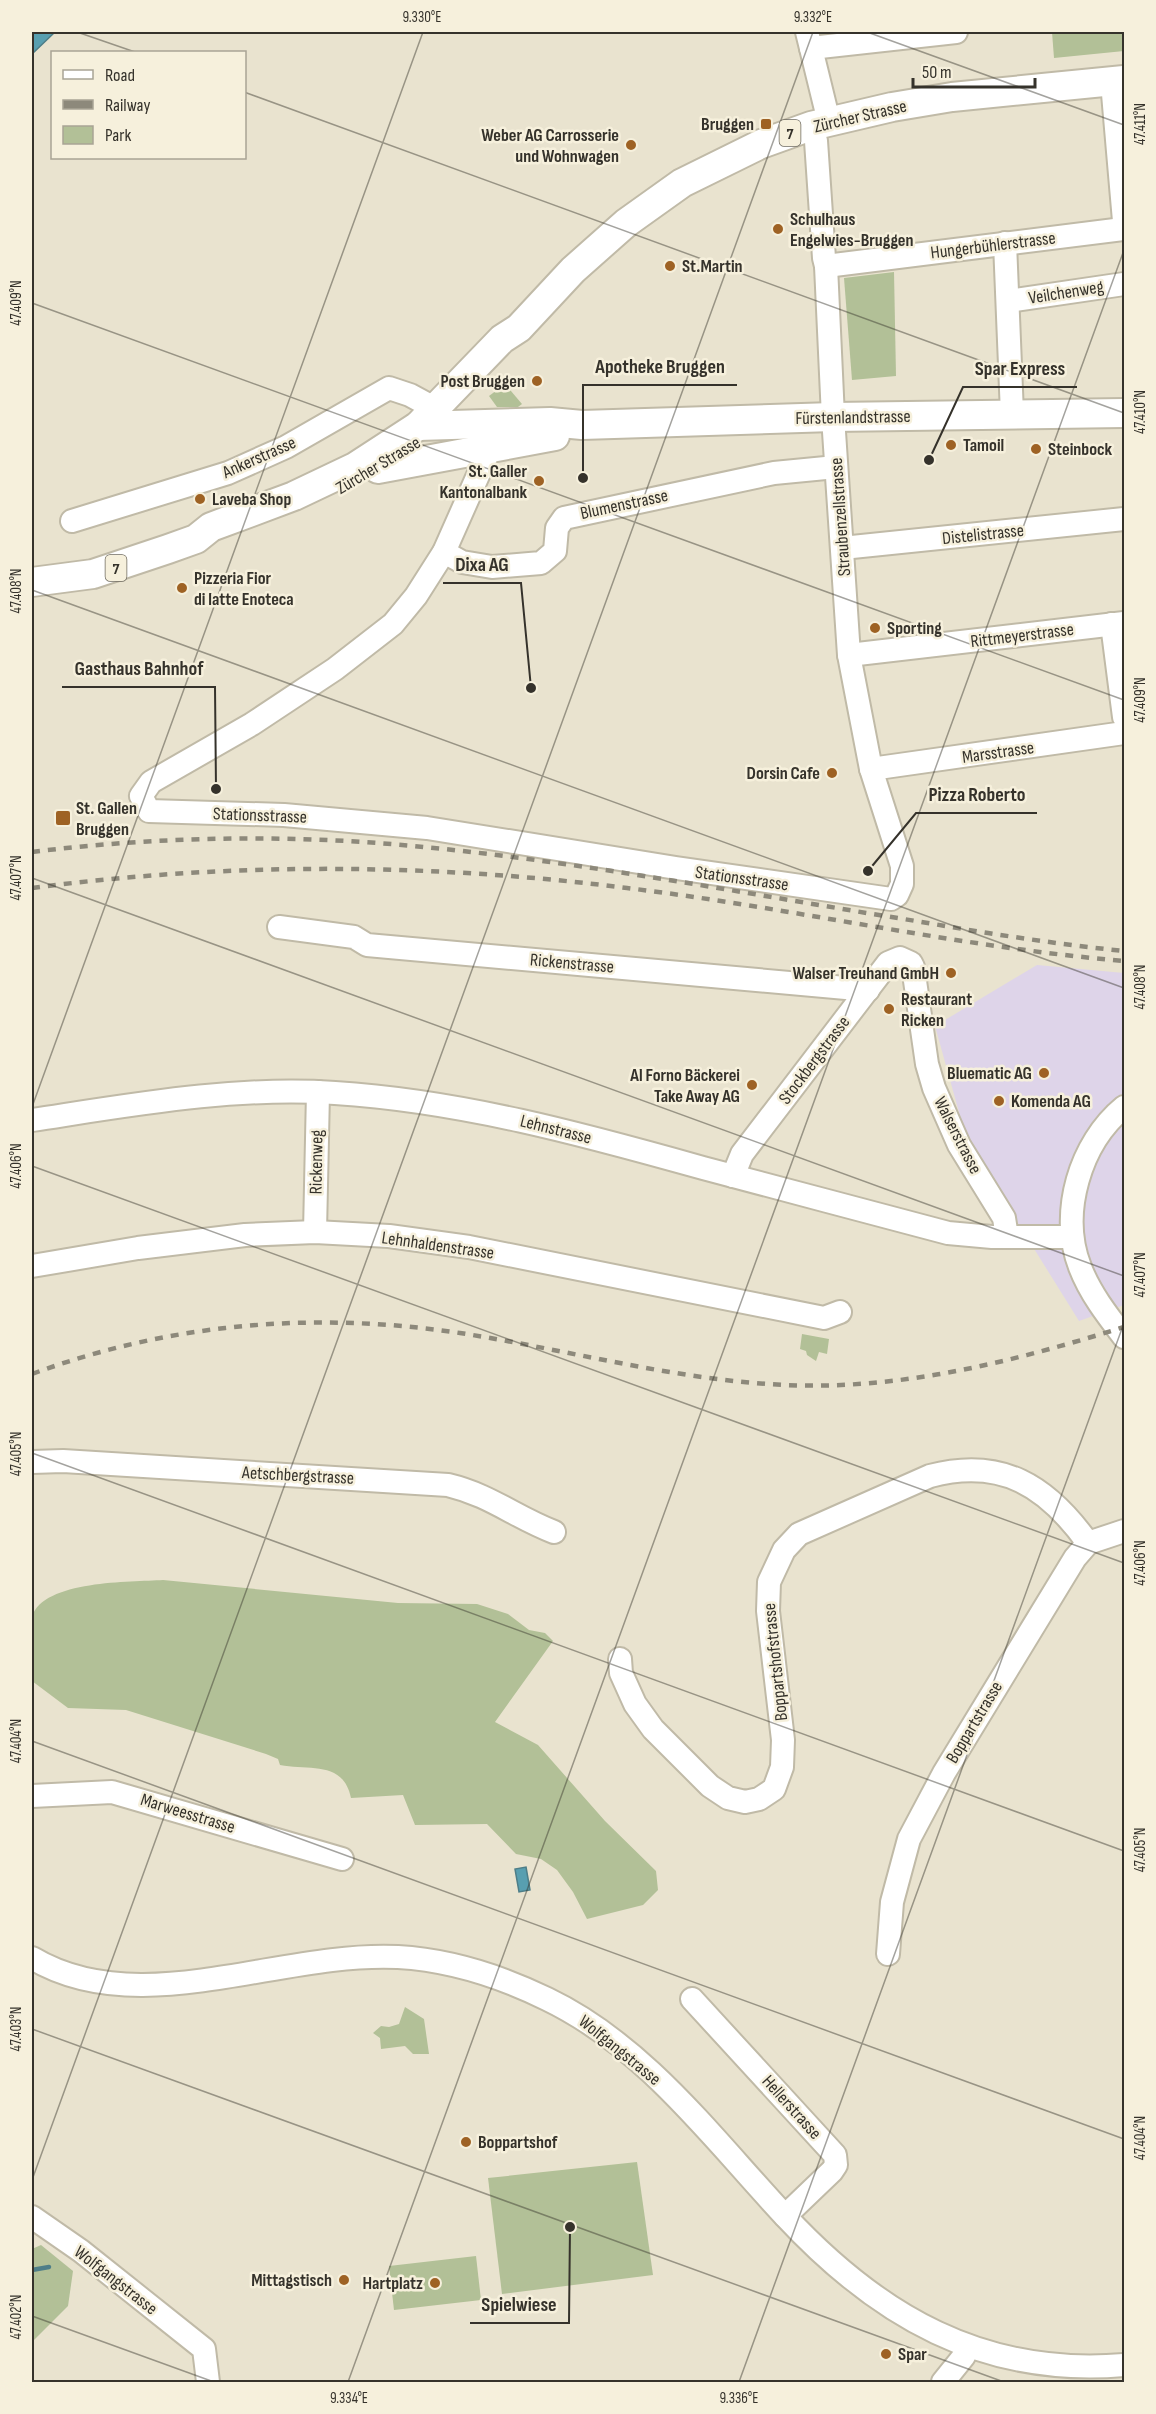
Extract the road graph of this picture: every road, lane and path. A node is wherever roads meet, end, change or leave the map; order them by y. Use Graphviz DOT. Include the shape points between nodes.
graph roads {
  1 [pos="957,32"];
  2 [pos="809,40"];
  3 [pos="1118,81"];
  4 [pos="820,124"];
  5 [pos="1124,226"];
  6 [pos="1005,243"];
  7 [pos="826,266"];
  8 [pos="1125,284"];
  9 [pos="1008,301"];
  10 [pos="1125,413"];
  11 [pos="1012,414"];
  12 [pos="833,417"];
  13 [pos="443,418"];
  14 [pos="550,422"];
  15 [pos="582,425"];
  16 [pos="490,448"];
  17 [pos="836,467"];
  18 [pos="378,469"];
  19 [pos="1125,519"];
  20 [pos="72,521"];
  21 [pos="196,539"];
  22 [pos="842,546"];
  23 [pos="444,552"];
  24 [pos="32,582"];
  25 [pos="1118,623"];
  26 [pos="849,655"];
  27 [pos="1125,717"];
  28 [pos="1125,733"];
  29 [pos="871,770"];
  30 [pos="891,899"];
  31 [pos="279,927"];
  32 [pos="906,959"];
  33 [pos="868,990"];
  34 [pos="318,1092"];
  35 [pos="1125,1107"];
  36 [pos="32,1120"];
  37 [pos="733,1176"];
  38 [pos="315,1232"];
  39 [pos="1006,1237"];
  40 [pos="1072,1237"];
  41 [pos="32,1266"];
  42 [pos="840,1312"];
  43 [pos="1125,1337"];
  44 [pos="32,1462"];
  45 [pos="1125,1531"];
  46 [pos="554,1532"];
  47 [pos="1088,1543"];
  48 [pos="620,1659"];
  49 [pos="32,1796"];
  50 [pos="342,1859"];
  51 [pos="888,1954"];
  52 [pos="32,1958"];
  53 [pos="692,1999"];
  54 [pos="785,2216"];
  55 [pos="32,2217"];
  56 [pos="968,2346"];
  57 [pos="1125,2365"];
  58 [pos="208,2382"];
  59 [pos="943,2382"];
  1 -- 2 [label="street"];
  2 -- 4 [label="street, Straubenzellstrasse"];
  3 -- 4 [label="main road, Zürcher Strasse / 7" via="952,97"];
  3 -- 5 [label="street"];
  4 -- 7 [label="street, Straubenzellstrasse" via="816,141"];
  4 -- 13 [label="main road, Zürcher Strasse / 7" via="761,144 682,183 626,223 573,270 519,328 502,339 460,384"];
  5 -- 6 [label="street, Hungerbühlerstrasse"];
  6 -- 7 [label="street, Hungerbühlerstrasse"];
  6 -- 9 [label="street, Veilchenweg"];
  7 -- 12 [label="street, Straubenzellstrasse"];
  8 -- 9 [label="street, Veilchenweg"];
  9 -- 11 [label="street, Veilchenweg"];
  10 -- 11 [label="main road, Fürstenlandstrasse"];
  11 -- 12 [label="main road, Fürstenlandstrasse"];
  12 -- 15 [label="main road, Fürstenlandstrasse"];
  12 -- 17 [label="street, Straubenzellstrasse"];
  13 -- 14 [label="main road, Fürstenlandstrasse"];
  13 -- 18 [label="main road, Zürcher Strasse / 7" via="420,441"];
  13 -- 20 [label="street, Ankerstrasse" via="411,395 389,388 286,447 228,472"];
  13 -- 21 [label="main road, Zürcher Strasse / 7" via="338,476 211,527"];
  14 -- 15 [label="main road, Fürstenlandstrasse"];
  14 -- 16 [label="street, Fürstenlandstrasse" via="539,428 496,436"];
  15 -- 16 [label="main road, Fürstenlandstrasse" via="553,437"];
  16 -- 18 [label="main road, Fürstenlandstrasse"];
  16 -- 23 [label="street, Stationsstrasse"];
  17 -- 22 [label="street, Straubenzellstrasse"];
  17 -- 23 [label="street, Blumenstrasse" via="774,473 564,518 557,528 555,551 541,563 492,567 462,562"];
  18 -- 21 [label="main road, Zürcher Strasse / 7" via="352,485 261,523 218,539"];
  19 -- 22 [label="street, Distelistrasse"];
  21 -- 24 [label="main road, Zürcher Strasse / 7" via="93,574"];
  22 -- 26 [label="street, Straubenzellstrasse"];
  23 -- 30 [label="street, Stationsstrasse" via="393,624 252,724 151,782 141,796 149,811 284,815 427,828"];
  25 -- 26 [label="street, Rittmeyerstrasse"];
  25 -- 27 [label="street"];
  26 -- 29 [label="street, Straubenzellstrasse"];
  28 -- 29 [label="street, Marsstrasse"];
  29 -- 30 [label="street, Straubenzellstrasse" via="902,866 902,884"];
  31 -- 33 [label="street, Rickenstrasse" via="354,937 367,945"];
  32 -- 33 [label="street, Stockbergstrasse" via="891,960"];
  32 -- 39 [label="street, Walserstrasse" via="913,967 927,1064 943,1112 1004,1218"];
  33 -- 37 [label="street, Stockbergstrasse" via="742,1154"];
  34 -- 36 [label="street, Lehnstrasse" via="215,1096"];
  34 -- 37 [label="street, Lehnstrasse" via="476,1111"];
  34 -- 38 [label="street, Rickenweg"];
  35 -- 40 [label="street" via="1098,1136 1082,1165 1076,1184"];
  37 -- 39 [label="street, Lehnstrasse" via="948,1233"];
  38 -- 41 [label="street, Lehnhaldenstrasse" via="204,1239"];
  38 -- 42 [label="street, Lehnhaldenstrasse" via="389,1236 469,1247 824,1318"];
  39 -- 40 [label="street, Lehnstrasse"];
  40 -- 43 [label="street" via="1087,1284"];
  44 -- 46 [label="street, Aetschbergstrasse" via="448,1485 481,1494 525,1521"];
  45 -- 47 [label="street"];
  47 -- 48 [label="street, Boppartshofstrasse" via="1066,1514 1033,1487 980,1470 930,1476 799,1534 784,1550 769,1582 768,1611 779,1693 782,1767 774,1790 759,1799 745,1802 728,1798 710,1786 653,1729 635,1704 621,1673"];
  47 -- 51 [label="street, Boppartstrasse" via="1056,1587 944,1773 909,1839 892,1902"];
  49 -- 50 [label="street, Marweesstrasse" via="87,1791 120,1793"];
  52 -- 54 [label="street, Wolfgangstrasse" via="81,1980 117,1986 160,1985 302,1964 397,1957 453,1964 501,1978 575,2014 630,2055 682,2102"];
  53 -- 54 [label="street, Hellerstrasse" via="835,2155 832,2171"];
  54 -- 56 [label="street, Wolfgangstrasse" via="874,2297 929,2330"];
  55 -- 58 [label="street, Wolfgangstrasse" via="136,2295 190,2325 204,2349"];
  56 -- 57 [label="street, Wolfgangstrasse" via="1013,2359 1058,2365"];
  56 -- 59 [label="street"];
}
